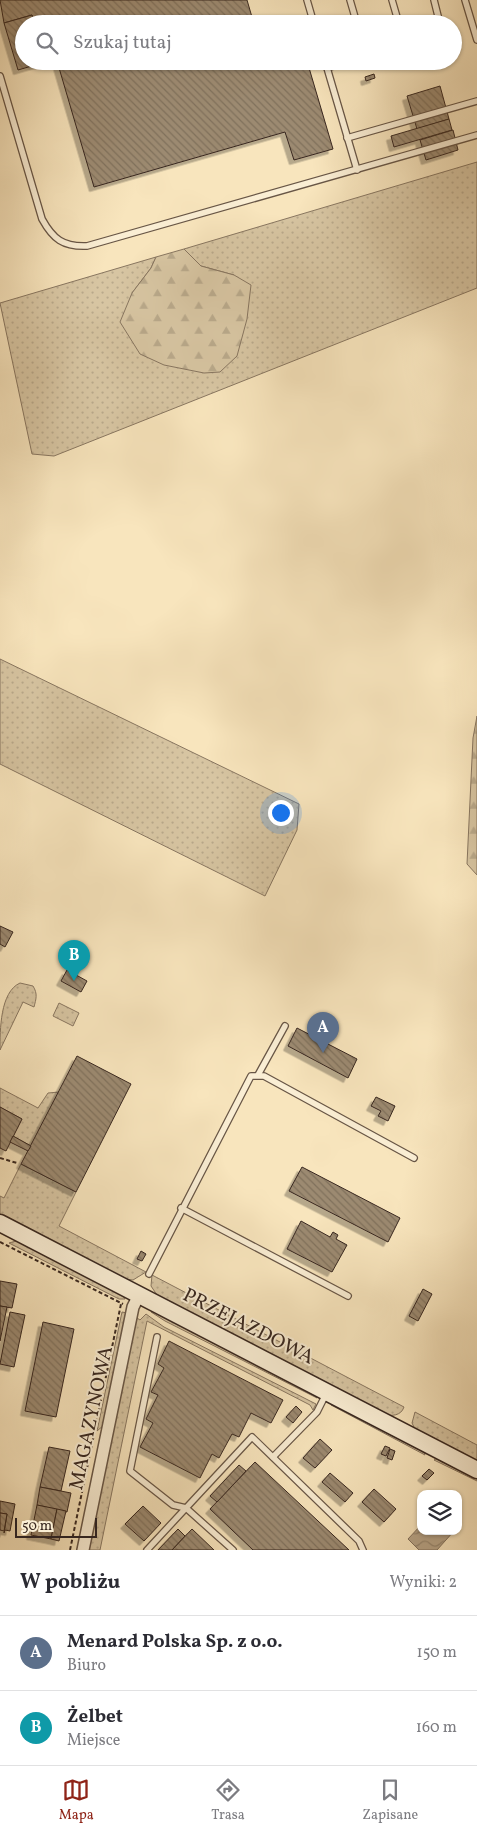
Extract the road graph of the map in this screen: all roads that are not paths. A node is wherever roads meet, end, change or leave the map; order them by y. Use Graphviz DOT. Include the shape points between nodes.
graph roads {
  1 [pos="307,0"];
  2 [pos="350,0"];
  3 [pos="392,0"];
  4 [pos="434,0"];
  5 [pos="465,0"];
  6 [pos="311,15"];
  7 [pos="354,15"];
  8 [pos="396,15"];
  9 [pos="438,15"];
  10 [pos="477,40"];
  11 [pos="328,70"];
  12 [pos="0,76"];
  13 [pos="477,101"];
  14 [pos="477,134"];
  15 [pos="347,138"];
  16 [pos="357,170"];
  17 [pos="285,1026"];
  18 [pos="258,1075"];
  19 [pos="414,1158"];
  20 [pos="181,1208"];
  21 [pos="0,1222"];
  22 [pos="149,1274"];
  23 [pos="139,1295"];
  24 [pos="348,1296"];
  25 [pos="157,1337"];
  26 [pos="327,1392"];
  27 [pos="273,1457"];
  28 [pos="477,1470"];
  29 [pos="186,1508"];
  30 [pos="83,1550"];
  31 [pos="147,1550"];
  32 [pos="233,1550"];
  33 [pos="363,1550"];
  1 -- 6 [label="lane"];
  2 -- 7 [label="lane"];
  3 -- 8 [label="lane"];
  4 -- 9 [label="lane"];
  5 -- 10 [label="lane"];
  11 -- 15 [label="lane"];
  12 -- 16 [label="lane" via="42,219 60,242 73,246 87,246"];
  13 -- 15 [label="lane"];
  14 -- 16 [label="lane"];
  15 -- 16 [label="lane"];
  17 -- 18 [label="lane"];
  18 -- 19 [label="lane" via="290,1089"];
  18 -- 20 [label="lane" via="251,1076"];
  20 -- 22 [label="lane"];
  20 -- 24 [label="lane"];
  21 -- 23 [label="street, PRZEJAZDOWA"];
  23 -- 26 [label="street, PRZEJAZDOWA"];
  23 -- 30 [label="street, MAGAZYNOWA" via="133,1307"];
  25 -- 29 [label="lane" via="130,1471 173,1505"];
  26 -- 27 [label="lane" via="317,1412"];
  26 -- 28 [label="street, PRZEJAZDOWA"];
  27 -- 29 [label="lane" via="252,1437"];
  27 -- 33 [label="lane" via="359,1540"];
  29 -- 31 [label="lane"];
  29 -- 32 [label="lane"];
}
